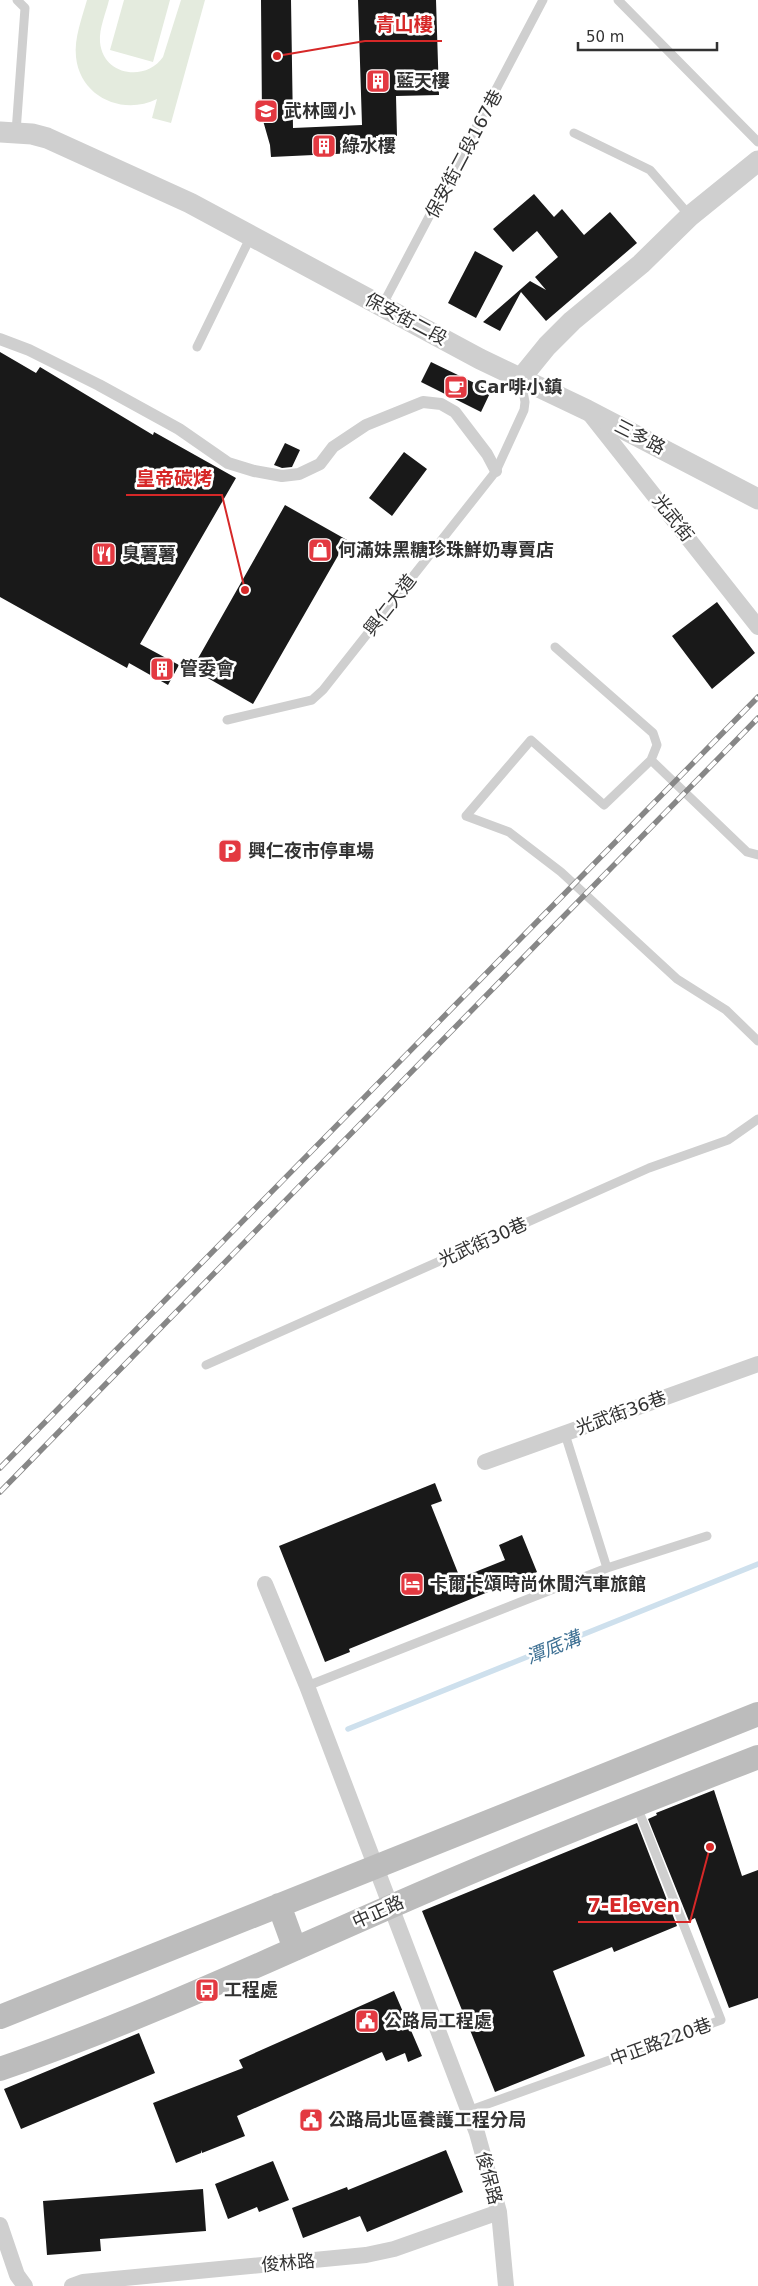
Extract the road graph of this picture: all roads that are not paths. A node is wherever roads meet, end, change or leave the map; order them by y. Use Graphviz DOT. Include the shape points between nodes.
graph roads {
  1 [pos="17,0"];
  2 [pos="543,0"];
  3 [pos="618,0"];
  4 [pos="8,132"];
  5 [pos="574,133"];
  6 [pos="758,142"];
  7 [pos="756,168"];
  8 [pos="690,216"];
  9 [pos="251,236"];
  10 [pos="382,306"];
  11 [pos="0,339"];
  12 [pos="197,347"];
  13 [pos="521,378"];
  14 [pos="587,410"];
  15 [pos="496,471"];
  16 [pos="758,498"];
  17 [pos="758,627"];
  18 [pos="555,647"];
  19 [pos="227,720"];
  20 [pos="651,760"];
  21 [pos="758,855"];
  22 [pos="758,1041"];
  23 [pos="758,1119"];
  24 [pos="758,1364"];
  25 [pos="206,1365"];
  26 [pos="565,1434"];
  27 [pos="485,1462"];
  28 [pos="707,1536"];
  29 [pos="607,1568"];
  30 [pos="265,1584"];
  31 [pos="307,1686"];
  32 [pos="758,1714"];
  33 [pos="758,1756"];
  34 [pos="636,1804"];
  35 [pos="376,1866"];
  36 [pos="278,1904"];
  37 [pos="390,1907"];
  38 [pos="294,1950"];
  39 [pos="0,2017"];
  40 [pos="0,2069"];
  41 [pos="468,2112"];
  42 [pos="499,2212"];
  43 [pos="0,2225"];
  44 [pos="25,2286"];
  45 [pos="72,2286"];
  46 [pos="506,2286"];
  1 -- 4 [label="lane" via="25,8"];
  2 -- 10 [label="lane, 保安街二段167巷"];
  3 -- 6 [label="lane"];
  4 -- 9 [label="street, 保安街二段" via="47,138 86,154"];
  5 -- 8 [label="lane" via="650,170"];
  7 -- 8 [label="street"];
  8 -- 13 [label="street" via="641,264 572,321"];
  9 -- 10 [label="street, 保安街二段"];
  9 -- 12 [label="lane"];
  10 -- 13 [label="street, 保安街二段"];
  11 -- 15 [label="street" via="29,350 179,429 228,463 254,471 282,476 299,474 320,464 333,447 366,425 423,402 441,404 455,412"];
  13 -- 14 [label="street, 三多路"];
  13 -- 15 [label="lane, 興仁大道" via="526,402"];
  14 -- 16 [label="street, 三多路"];
  14 -- 17 [label="street, 光武街"];
  15 -- 19 [label="lane, 興仁大道" via="323,690 312,700"];
  18 -- 20 [label="lane" via="653,733 656,745"];
  20 -- 21 [label="lane" via="748,852"];
  20 -- 22 [label="lane" via="604,805 531,740 466,816 509,832 561,872 677,979 726,1010"];
  23 -- 25 [label="lane, 光武街30巷" via="728,1140 649,1168"];
  24 -- 26 [label="street, 光武街36巷"];
  26 -- 27 [label="street, 光武街36巷"];
  26 -- 29 [label="lane"];
  28 -- 29 [label="lane"];
  29 -- 31 [label="lane"];
  30 -- 31 [label="street, 俊保路"];
  31 -- 35 [label="street, 俊保路"];
  32 -- 35 [label="main road"];
  33 -- 34 [label="main road, 中正路"];
  34 -- 37 [label="main road, 中正路"];
  34 -- 41 [label="lane, 中正路220巷" via="721,2020"];
  35 -- 36 [label="main road"];
  35 -- 37 [label="street, 俊保路"];
  36 -- 38 [label="main road"];
  36 -- 39 [label="main road"];
  37 -- 38 [label="main road, 中正路"];
  37 -- 41 [label="street, 俊保路"];
  38 -- 40 [label="main road, 中正路" via="151,2012"];
  41 -- 42 [label="street, 俊保路"];
  42 -- 45 [label="street, 俊林路" via="394,2249 366,2255 83,2282"];
  42 -- 46 [label="street, 俊保路"];
  43 -- 44 [label="street" via="17,2275"];
}
